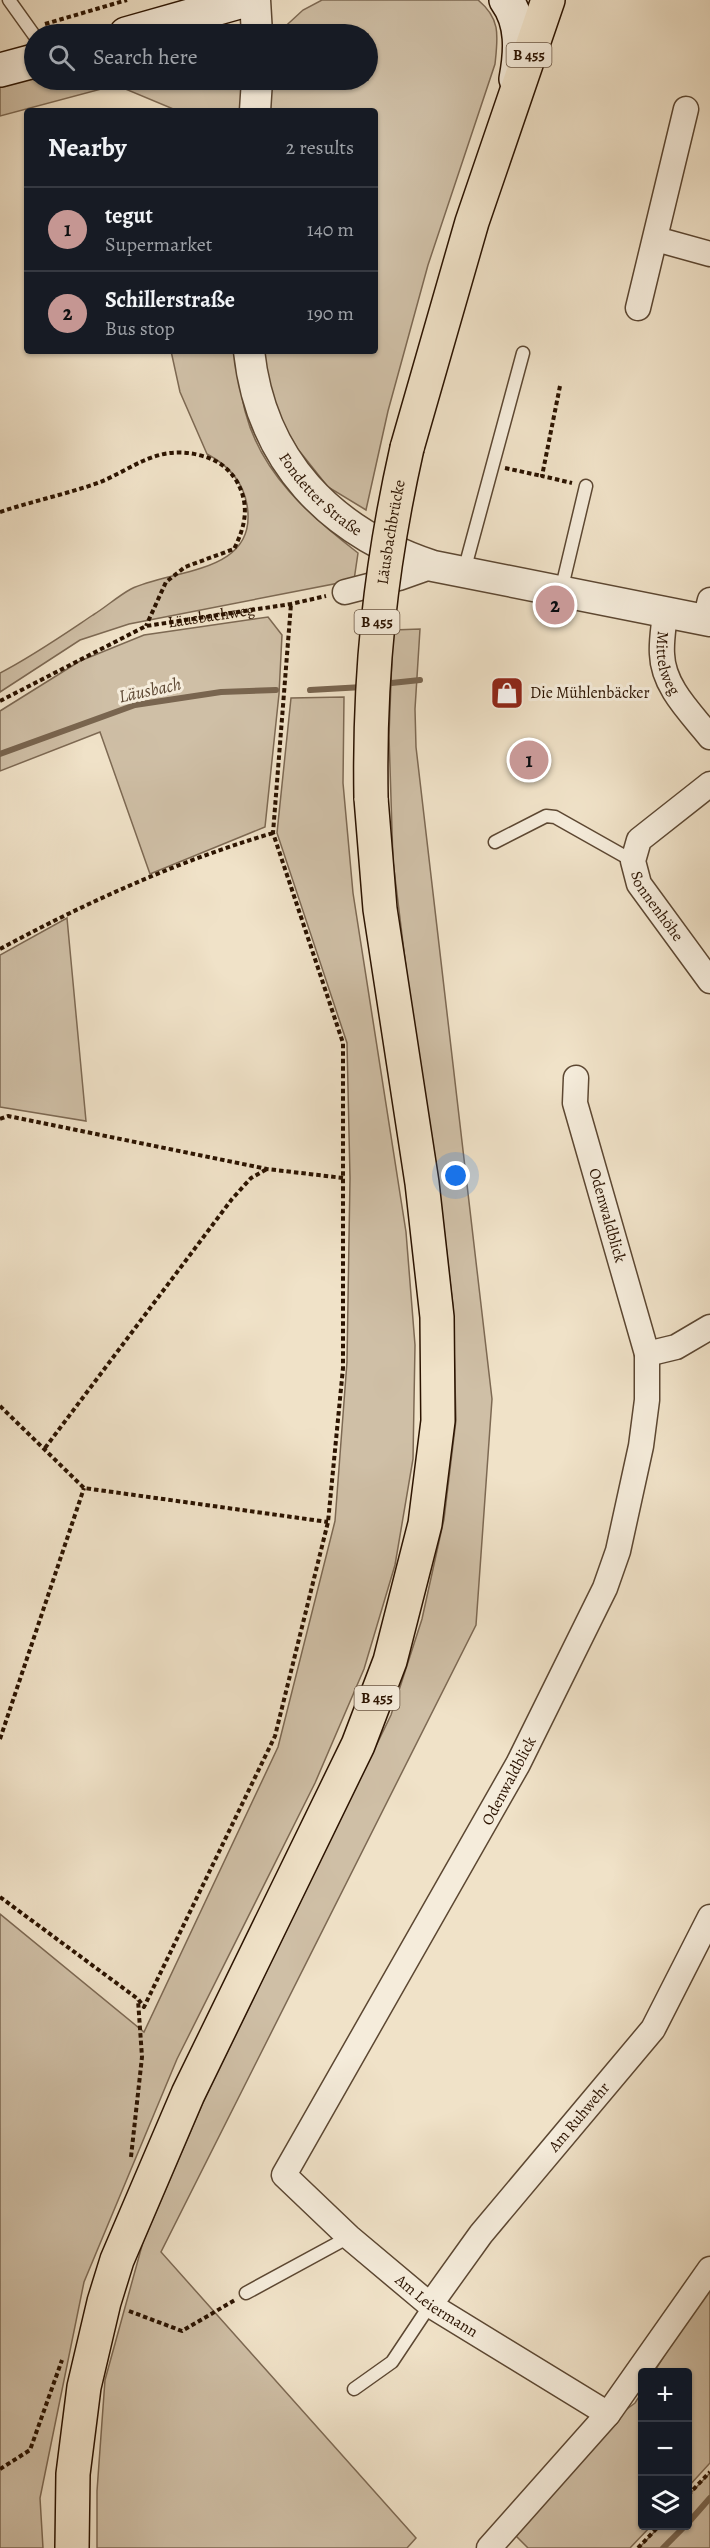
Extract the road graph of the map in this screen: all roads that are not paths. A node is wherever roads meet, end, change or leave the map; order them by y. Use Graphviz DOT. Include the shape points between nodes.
graph roads {
  1 [pos="9,0"];
  2 [pos="246,0"];
  3 [pos="255,0"];
  4 [pos="506,0"];
  5 [pos="548,0"];
  6 [pos="26,24"];
  7 [pos="161,24"];
  8 [pos="256,24"];
  9 [pos="24,64"];
  10 [pos="0,70"];
  11 [pos="256,90"];
  12 [pos="255,108"];
  13 [pos="686,109"];
  14 [pos="510,111"];
  15 [pos="656,239"];
  16 [pos="710,254"];
  17 [pos="638,308"];
  18 [pos="524,353"];
  19 [pos="250,354"];
  20 [pos="586,486"];
  21 [pos="433,566"];
  22 [pos="464,572"];
  23 [pos="345,592"];
  24 [pos="561,592"];
  25 [pos="665,612"];
  26 [pos="708,614"];
  27 [pos="710,737"];
  28 [pos="710,784"];
  29 [pos="495,842"];
  30 [pos="633,861"];
  31 [pos="710,981"];
  32 [pos="576,1078"];
  33 [pos="709,1330"];
  34 [pos="647,1354"];
  35 [pos="710,1917"];
  36 [pos="284,2175"];
  37 [pos="349,2237"];
  38 [pos="710,2269"];
  39 [pos="246,2293"];
  40 [pos="430,2305"];
  41 [pos="354,2389"];
  42 [pos="608,2414"];
  43 [pos="72,2548"];
  44 [pos="489,2548"];
  1 -- 6 [label="lane"];
  2 -- 7 [label="main road"];
  3 -- 8 [label="street"];
  4 -- 14 [label="main road" via="519,28"];
  5 -- 14 [label="main road, B 455"];
  9 -- 10 [label="main road"];
  11 -- 12 [label="street"];
  13 -- 15 [label="street"];
  14 -- 43 [label="main road, Läusbachbrücke / B 455, bridge" via="462,256 407,448 380,586 372,692 371,798 380,909 422,1183 438,1317 438,1421 425,1524 403,1618 358,1745 188,2094 133,2218 104,2302 78,2431"];
  15 -- 16 [label="street"];
  15 -- 17 [label="street"];
  18 -- 22 [label="lane"];
  19 -- 21 [label="street, Fondetter Straße" via="260,405 274,438 314,495 368,539"];
  20 -- 24 [label="lane"];
  21 -- 22 [label="street, Fondetter Straße"];
  21 -- 23 [label="street"];
  22 -- 24 [label="street, Fondetter Straße"];
  24 -- 25 [label="street, Fondetter Straße"];
  25 -- 26 [label="street, Fondetter Straße"];
  25 -- 27 [label="street, Mittelweg" via="665,674"];
  28 -- 30 [label="street, Sonnenhöhe" via="639,840"];
  29 -- 30 [label="lane" via="546,816 555,817"];
  30 -- 31 [label="street, Sonnenhöhe" via="639,884"];
  32 -- 34 [label="street, Odenwaldblick" via="575,1103"];
  33 -- 34 [label="street" via="676,1347"];
  34 -- 36 [label="street, Odenwaldblick" via="647,1400 633,1491 605,1588 518,1764"];
  35 -- 40 [label="street, Am Ruhwehr" via="653,2029 481,2234"];
  36 -- 37 [label="street, Am Leiermann"];
  37 -- 39 [label="lane"];
  37 -- 40 [label="street, Am Leiermann"];
  38 -- 42 [label="street"];
  40 -- 41 [label="lane" via="392,2362"];
  40 -- 42 [label="street, Am Leiermann"];
  42 -- 44 [label="street"];
}
